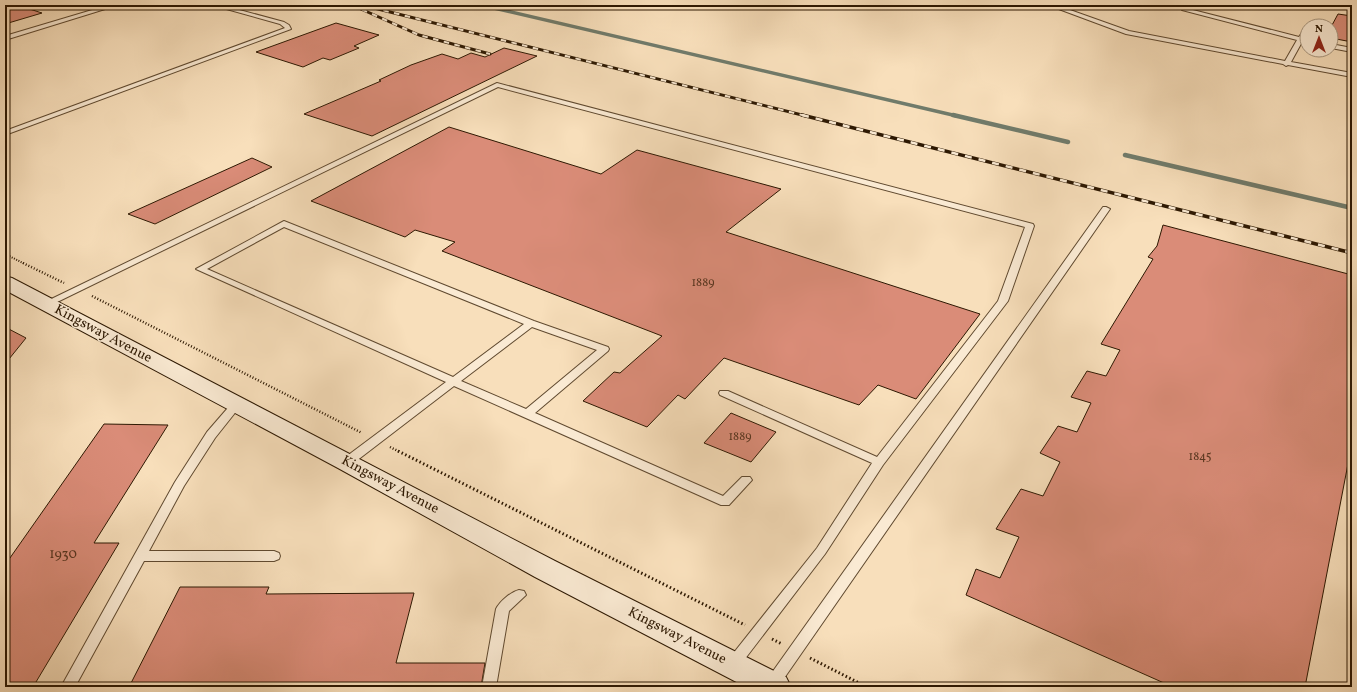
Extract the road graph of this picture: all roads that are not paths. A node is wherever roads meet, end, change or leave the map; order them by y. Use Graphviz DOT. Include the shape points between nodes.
graph roads {
  1 [pos="114,5"];
  2 [pos="215,5"];
  3 [pos="1051,5"];
  4 [pos="1185,10"];
  5 [pos="5,34"];
  6 [pos="5,38"];
  7 [pos="1299,40"];
  8 [pos="1299,42"];
  9 [pos="1339,48"];
  10 [pos="1352,50"];
  11 [pos="1286,64"];
  12 [pos="1352,75"];
  13 [pos="5,133"];
  14 [pos="1106,209"];
  15 [pos="5,282"];
  16 [pos="46,304"];
  17 [pos="531,323"];
  18 [pos="452,382"];
  19 [pos="724,393"];
  20 [pos="237,404"];
  21 [pos="526,414"];
  22 [pos="347,462"];
  23 [pos="880,462"];
  24 [pos="746,480"];
  25 [pos="140,556"];
  26 [pos="274,556"];
  27 [pos="519,595"];
  28 [pos="733,665"];
  29 [pos="773,686"];
  30 [pos="68,687"];
  31 [pos="489,687"];
  1 -- 5 [label="lane"];
  1 -- 6 [label="lane"];
  2 -- 13 [label="lane" via="287,26 288,29"];
  3 -- 11 [label="lane" via="1128,34"];
  4 -- 7 [label="lane"];
  8 -- 11 [label="lane"];
  9 -- 10 [label="lane"];
  11 -- 12 [label="lane"];
  14 -- 29 [label="lane"];
  15 -- 16 [label="main road, Kingsway Avenue"];
  16 -- 20 [label="main road, Kingsway Avenue"];
  16 -- 23 [label="lane" via="497,85 1030,226 1003,301"];
  17 -- 18 [label="lane"];
  17 -- 18 [label="lane" via="284,224 200,269"];
  17 -- 21 [label="lane" via="604,349"];
  18 -- 21 [label="lane"];
  18 -- 22 [label="lane"];
  19 -- 23 [label="lane"];
  20 -- 22 [label="main road, Kingsway Avenue"];
  20 -- 25 [label="lane" via="211,435"];
  21 -- 24 [label="lane" via="726,502"];
  22 -- 28 [label="main road, Kingsway Avenue" via="545,569"];
  23 -- 28 [label="lane" via="821,551"];
  25 -- 26 [label="lane"];
  25 -- 30 [label="lane"];
  27 -- 31 [label="lane" via="503,609"];
  28 -- 29 [label="main road, Kingsway Avenue"];
}
